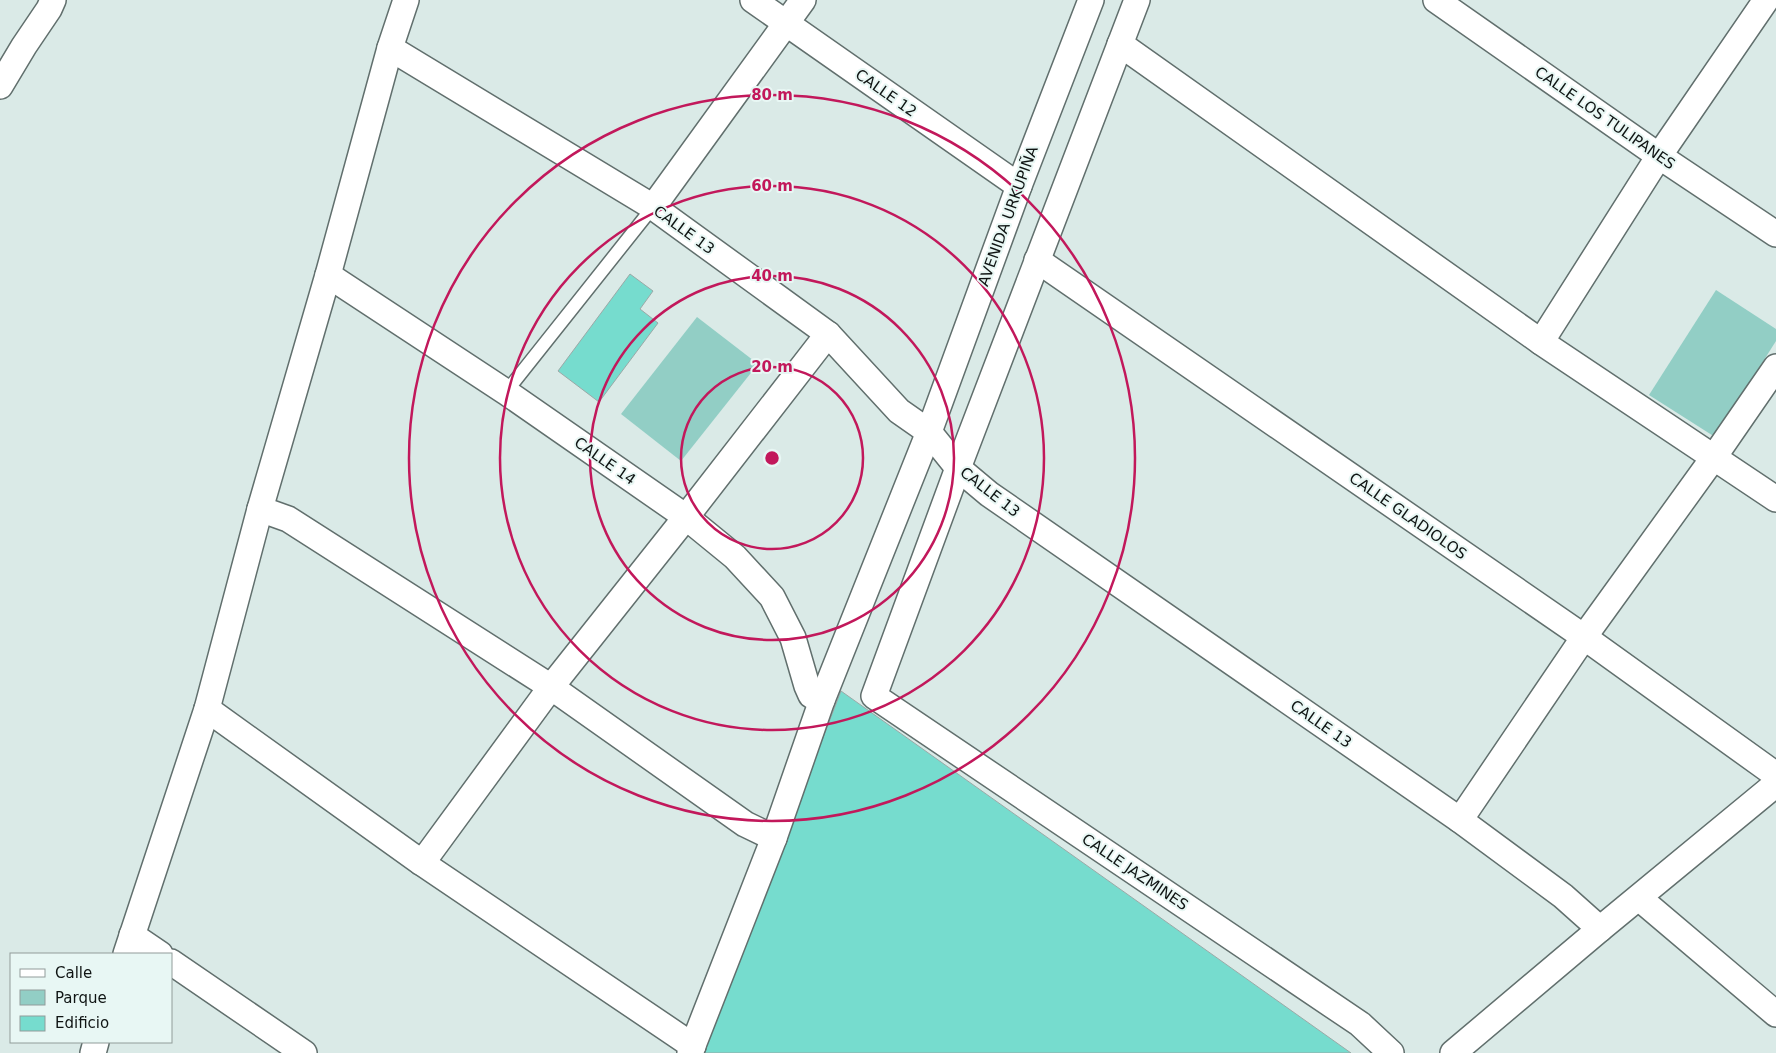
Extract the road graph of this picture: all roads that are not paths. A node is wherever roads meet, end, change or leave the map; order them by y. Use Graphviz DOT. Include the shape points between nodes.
graph roads {
  1 [pos="53,0"];
  2 [pos="406,0"];
  3 [pos="752,0"];
  4 [pos="803,0"];
  5 [pos="1091,0"];
  6 [pos="1137,0"];
  7 [pos="1436,0"];
  8 [pos="1766,0"];
  9 [pos="786,23"];
  10 [pos="1120,44"];
  11 [pos="390,48"];
  12 [pos="0,86"];
  13 [pos="1659,156"];
  14 [pos="1019,186"];
  15 [pos="653,207"];
  16 [pos="1776,234"];
  17 [pos="1037,260"];
  18 [pos="328,275"];
  19 [pos="828,334"];
  20 [pos="1541,342"];
  21 [pos="1776,367"];
  22 [pos="506,392"];
  23 [pos="928,432"];
  24 [pos="1714,457"];
  25 [pos="958,468"];
  26 [pos="1776,499"];
  27 [pos="260,509"];
  28 [pos="686,517"];
  29 [pos="1584,637"];
  30 [pos="551,687"];
  31 [pos="822,700"];
  32 [pos="207,709"];
  33 [pos="1776,775"];
  34 [pos="1776,784"];
  35 [pos="1460,820"];
  36 [pos="774,838"];
  37 [pos="422,863"];
  38 [pos="1639,898"];
  39 [pos="1600,929"];
  40 [pos="129,945"];
  41 [pos="157,953"];
  42 [pos="172,963"];
  43 [pos="1776,1014"];
  44 [pos="692,1050"];
  45 [pos="304,1053"];
  46 [pos="1391,1053"];
  47 [pos="1453,1053"];
  1 -- 12 [label="street"];
  2 -- 11 [label="street"];
  3 -- 9 [label="street, CALLE 12"];
  4 -- 9 [label="street"];
  5 -- 14 [label="street, AVENIDA URKUPIÑA"];
  6 -- 10 [label="street"];
  7 -- 13 [label="street, CALLE LOS TULIPANES"];
  8 -- 13 [label="street"];
  9 -- 14 [label="street, CALLE 12"];
  9 -- 15 [label="street"];
  10 -- 17 [label="street"];
  10 -- 20 [label="street"];
  11 -- 15 [label="street, CALLE 13"];
  11 -- 18 [label="street"];
  13 -- 16 [label="street, CALLE LOS TULIPANES"];
  13 -- 20 [label="street"];
  14 -- 23 [label="street, AVENIDA URKUPIÑA"];
  15 -- 19 [label="street, CALLE 13"];
  15 -- 22 [label="lane"];
  17 -- 25 [label="street"];
  17 -- 29 [label="street, CALLE GLADIOLOS"];
  18 -- 22 [label="street, CALLE 14"];
  18 -- 27 [label="street"];
  19 -- 23 [label="street, CALLE 13" via="899,411"];
  19 -- 28 [label="street"];
  20 -- 24 [label="street"];
  21 -- 24 [label="street"];
  22 -- 28 [label="street, CALLE 14"];
  23 -- 25 [label="street, CALLE 13"];
  23 -- 31 [label="street, AVENIDA URKUPIÑA"];
  24 -- 26 [label="street"];
  24 -- 29 [label="street"];
  25 -- 35 [label="street, CALLE 13" via="988,494"];
  25 -- 46 [label="street, CALLE JAZMINES" via="874,696 1360,1024"];
  27 -- 30 [label="street" via="288,519"];
  27 -- 32 [label="street"];
  28 -- 30 [label="street"];
  28 -- 31 [label="street, CALLE 14" via="735,557 772,597 793,638 811,695"];
  29 -- 33 [label="street, CALLE GLADIOLOS"];
  29 -- 35 [label="street"];
  30 -- 36 [label="street" via="745,824"];
  30 -- 37 [label="street"];
  31 -- 36 [label="street, AVENIDA URKUPIÑA"];
  32 -- 37 [label="street"];
  32 -- 40 [label="street"];
  34 -- 38 [label="street"];
  35 -- 39 [label="street, CALLE 13" via="1563,896"];
  36 -- 44 [label="street, AVENIDA URKUPIÑA"];
  37 -- 44 [label="street"];
  38 -- 39 [label="street"];
  38 -- 43 [label="street"];
  39 -- 47 [label="street"];
  40 -- 41 [label="street"];
  42 -- 45 [label="street"];
}
